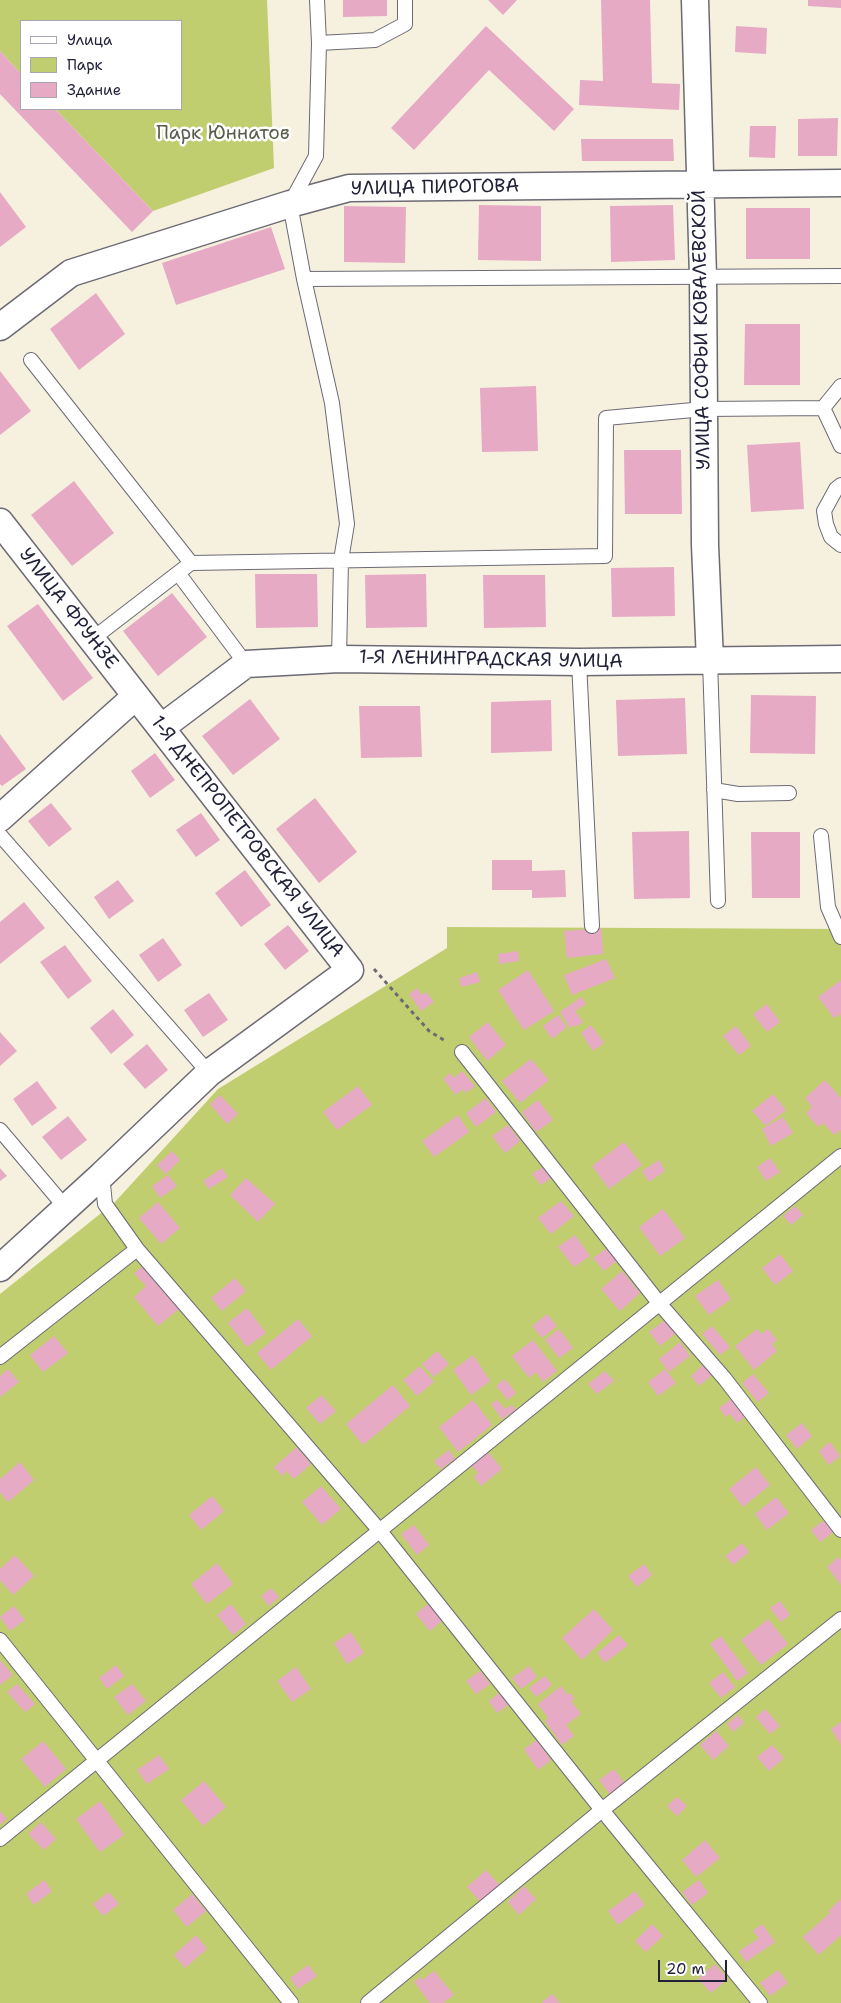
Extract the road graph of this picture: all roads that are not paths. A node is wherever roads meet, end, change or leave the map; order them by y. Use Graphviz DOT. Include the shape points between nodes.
graph roads {
  1 [pos="317,0"];
  2 [pos="405,0"];
  3 [pos="695,0"];
  4 [pos="319,43"];
  5 [pos="841,183"];
  6 [pos="699,186"];
  7 [pos="290,204"];
  8 [pos="841,276"];
  9 [pos="703,277"];
  10 [pos="304,279"];
  11 [pos="0,327"];
  12 [pos="31,360"];
  13 [pos="841,386"];
  14 [pos="704,408"];
  15 [pos="823,408"];
  16 [pos="841,446"];
  17 [pos="841,485"];
  18 [pos="0,522"];
  19 [pos="841,545"];
  20 [pos="341,560"];
  21 [pos="191,563"];
  22 [pos="178,573"];
  23 [pos="91,640"];
  24 [pos="841,658"];
  25 [pos="339,659"];
  26 [pos="710,661"];
  27 [pos="579,662"];
  28 [pos="246,664"];
  29 [pos="136,696"];
  30 [pos="162,727"];
  31 [pos="714,790"];
  32 [pos="789,793"];
  33 [pos="0,818"];
  34 [pos="0,835"];
  35 [pos="821,836"];
  36 [pos="718,901"];
  37 [pos="592,926"];
  38 [pos="841,937"];
  39 [pos="462,1052"];
  40 [pos="209,1073"];
  41 [pos="0,1130"];
  42 [pos="841,1156"];
  43 [pos="102,1176"];
  44 [pos="66,1208"];
  45 [pos="138,1249"];
  46 [pos="0,1268"];
  47 [pos="659,1303"];
  48 [pos="0,1357"];
  49 [pos="841,1530"];
  50 [pos="380,1531"];
  51 [pos="841,1619"];
  52 [pos="0,1640"];
  53 [pos="96,1760"];
  54 [pos="602,1810"];
  55 [pos="0,1839"];
  56 [pos="291,2003"];
  57 [pos="368,2003"];
  58 [pos="760,2003"];
  1 -- 4 [label="lane"];
  2 -- 4 [label="lane" via="405,24 375,40"];
  3 -- 6 [label="street, УЛИЦА СОФЬИ КОВАЛЕВСКОЙ"];
  4 -- 7 [label="lane" via="316,156"];
  5 -- 6 [label="street, УЛИЦА ПИРОГОВА"];
  6 -- 7 [label="street, УЛИЦА ПИРОГОВА" via="349,188"];
  6 -- 9 [label="street, УЛИЦА СОФЬИ КОВАЛЕВСКОЙ"];
  7 -- 10 [label="lane"];
  7 -- 11 [label="street, УЛИЦА ПИРОГОВА" via="71,273"];
  8 -- 9 [label="lane"];
  9 -- 10 [label="lane"];
  9 -- 14 [label="street, УЛИЦА СОФЬИ КОВАЛЕВСКОЙ"];
  10 -- 20 [label="lane" via="332,403 347,524"];
  12 -- 21 [label="lane"];
  13 -- 15 [label="lane"];
  14 -- 15 [label="lane"];
  14 -- 20 [label="lane" via="606,418 605,556"];
  14 -- 26 [label="street, УЛИЦА СОФЬИ КОВАЛЕВСКОЙ"];
  15 -- 16 [label="lane"];
  17 -- 19 [label="lane" via="824,511 831,537"];
  18 -- 23 [label="street, УЛИЦА ФРУНЗЕ"];
  20 -- 21 [label="lane"];
  20 -- 25 [label="lane"];
  21 -- 22 [label="lane"];
  22 -- 23 [label="lane"];
  22 -- 28 [label="lane"];
  23 -- 29 [label="street, УЛИЦА ФРУНЗЕ"];
  24 -- 26 [label="street, 1-Я ЛЕНИНГРАДСКАЯ УЛИЦА"];
  25 -- 27 [label="street, 1-Я ЛЕНИНГРАДСКАЯ УЛИЦА"];
  25 -- 28 [label="street, 1-Я ЛЕНИНГРАДСКАЯ УЛИЦА"];
  26 -- 27 [label="street, 1-Я ЛЕНИНГРАДСКАЯ УЛИЦА"];
  26 -- 31 [label="lane"];
  27 -- 37 [label="lane"];
  28 -- 30 [label="street"];
  29 -- 30 [label="street, 1-Я ДНЕПРОПЕТРОВСКАЯ УЛИЦА"];
  29 -- 33 [label="street"];
  30 -- 40 [label="street, 1-Я ДНЕПРОПЕТРОВСКАЯ УЛИЦА" via="350,970"];
  31 -- 32 [label="lane" via="738,794"];
  31 -- 36 [label="lane"];
  34 -- 40 [label="lane"];
  35 -- 38 [label="lane" via="828,907"];
  39 -- 47 [label="lane"];
  40 -- 43 [label="street, 1-Я ДНЕПРОПЕТРОВСКАЯ УЛИЦА"];
  41 -- 44 [label="lane"];
  42 -- 47 [label="lane"];
  43 -- 44 [label="street, 1-Я ДНЕПРОПЕТРОВСКАЯ УЛИЦА"];
  43 -- 45 [label="lane" via="105,1204"];
  44 -- 46 [label="street, 1-Я ДНЕПРОПЕТРОВСКАЯ УЛИЦА"];
  45 -- 48 [label="lane"];
  45 -- 50 [label="lane"];
  47 -- 49 [label="lane" via="725,1379"];
  47 -- 50 [label="lane"];
  50 -- 53 [label="lane"];
  50 -- 54 [label="lane"];
  51 -- 54 [label="lane"];
  52 -- 53 [label="lane"];
  53 -- 55 [label="lane"];
  53 -- 56 [label="lane"];
  54 -- 57 [label="lane"];
  54 -- 58 [label="lane"];
}
